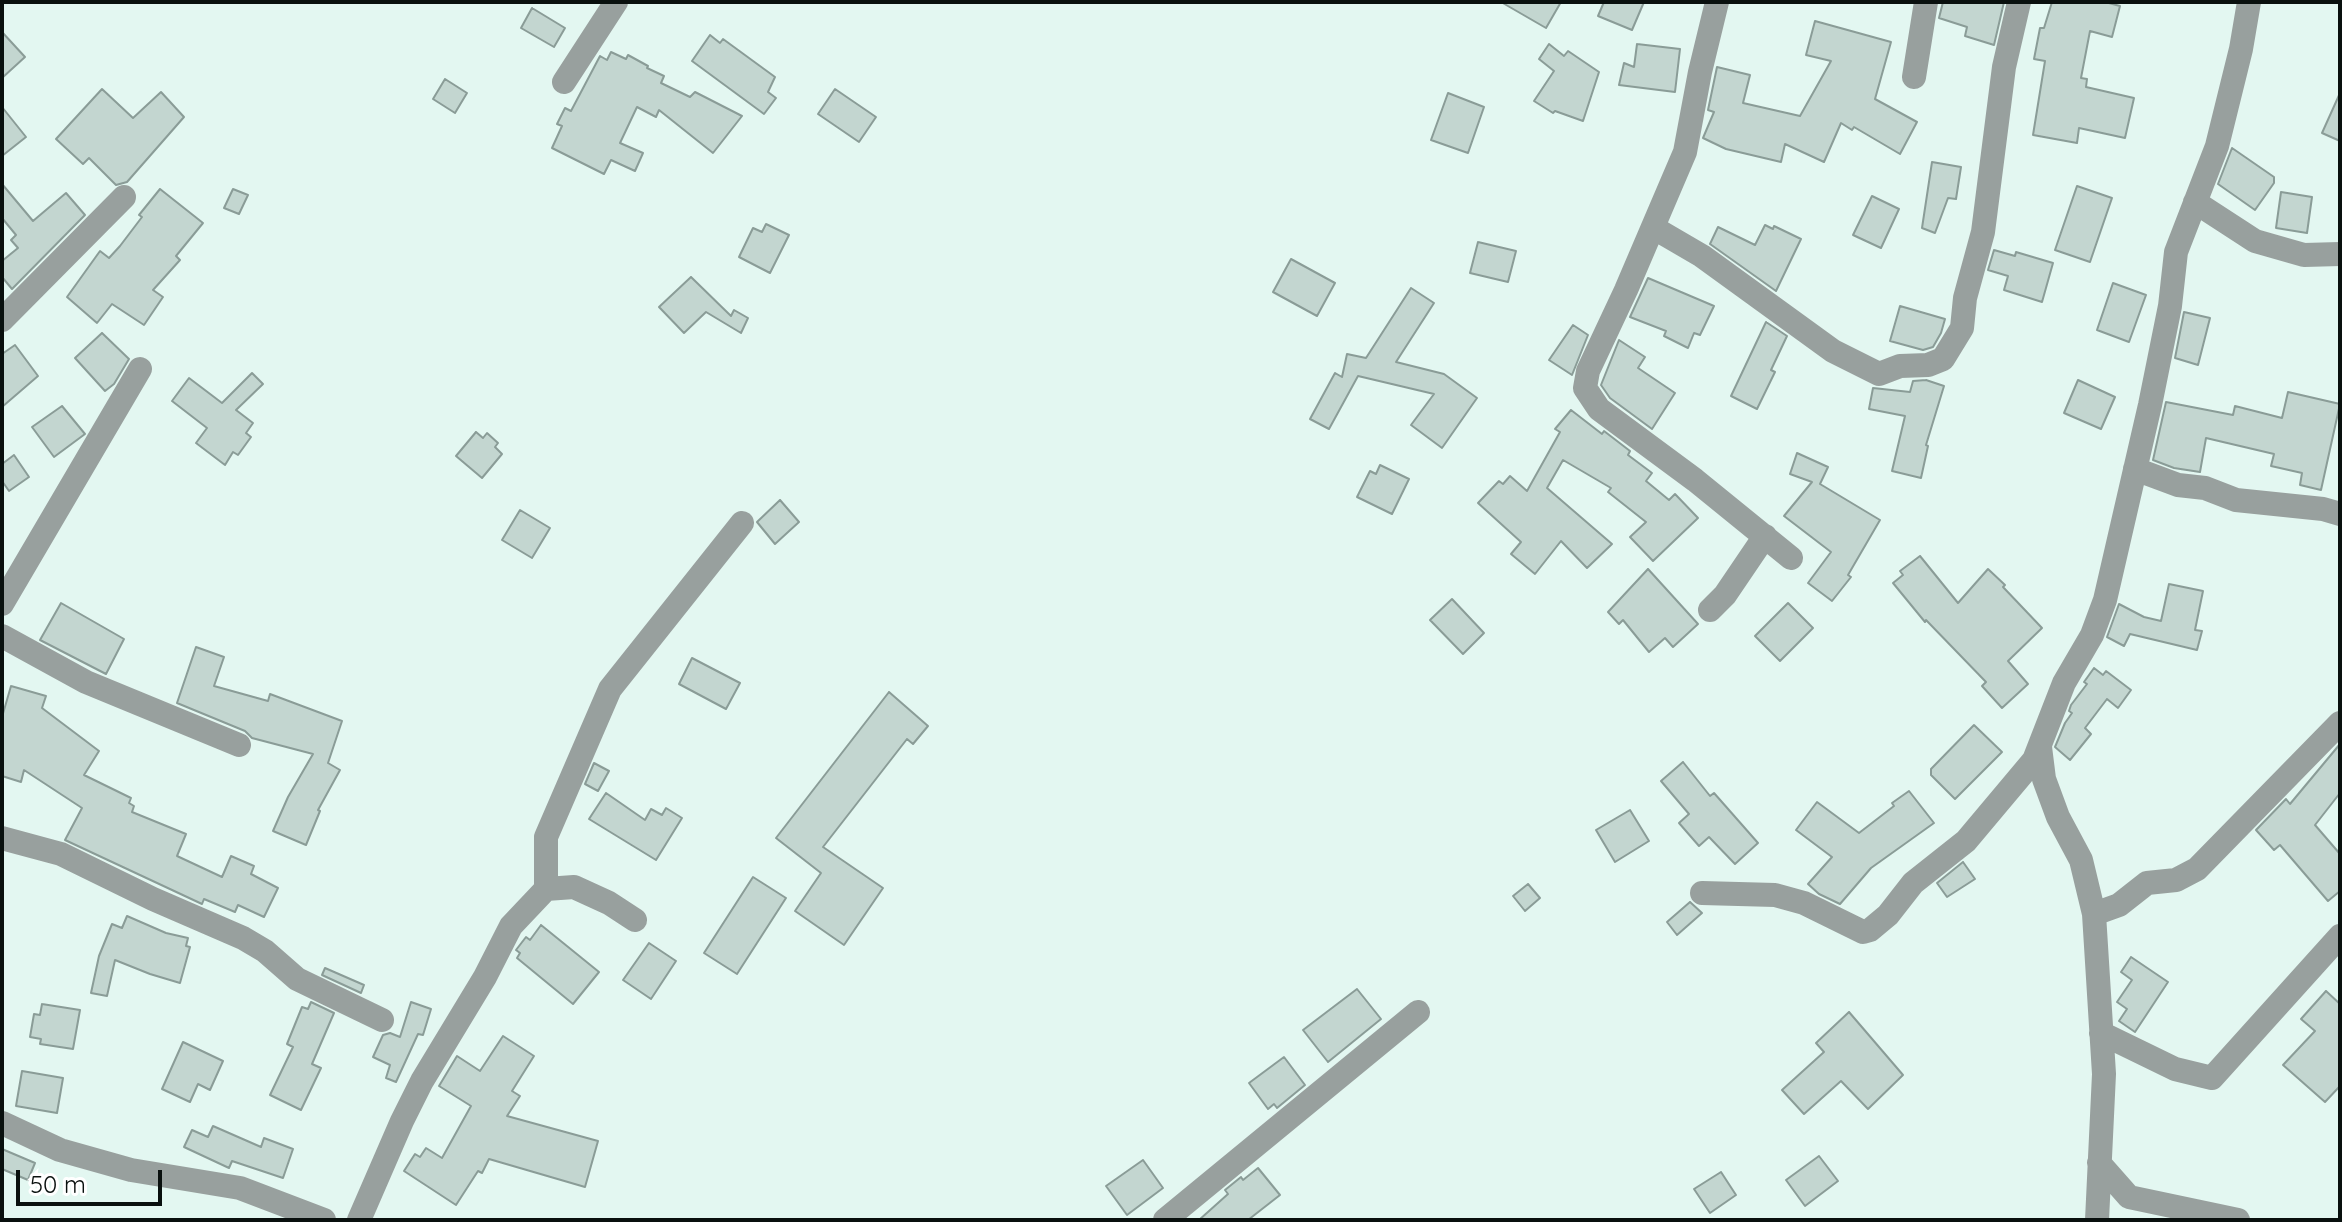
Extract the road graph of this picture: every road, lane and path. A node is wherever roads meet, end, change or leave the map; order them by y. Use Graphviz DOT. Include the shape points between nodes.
graph roads {
  1 [pos="616,2"];
  2 [pos="1717,2"];
  3 [pos="1926,2"];
  4 [pos="2019,2"];
  5 [pos="2249,2"];
  6 [pos="1914,77"];
  7 [pos="564,82"];
  8 [pos="124,197"];
  9 [pos="2195,202"];
  10 [pos="1654,228"];
  11 [pos="2340,254"];
  12 [pos="2,320"];
  13 [pos="140,369"];
  14 [pos="2135,469"];
  15 [pos="2340,514"];
  16 [pos="742,523"];
  17 [pos="1765,536"];
  18 [pos="1791,558"];
  19 [pos="2,604"];
  20 [pos="1710,610"];
  21 [pos="2,636"];
  22 [pos="2340,723"];
  23 [pos="239,745"];
  24 [pos="2040,747"];
  25 [pos="2,838"];
  26 [pos="546,889"];
  27 [pos="1702,893"];
  28 [pos="2094,914"];
  29 [pos="635,920"];
  30 [pos="2340,936"];
  31 [pos="1418,1012"];
  32 [pos="382,1020"];
  33 [pos="2101,1033"];
  34 [pos="2,1123"];
  35 [pos="2099,1163"];
  36 [pos="324,1220"];
  37 [pos="359,1220"];
  38 [pos="1165,1220"];
  39 [pos="2097,1220"];
  40 [pos="2238,1220"];
  1 -- 7 [label="street"];
  2 -- 10 [label="street" via="1685,152"];
  3 -- 6 [label="street"];
  4 -- 10 [label="street" via="2004,67 1983,232 1962,328 1943,359 1879,374 1833,351 1702,256"];
  5 -- 9 [label="street" via="2217,146"];
  8 -- 12 [label="street"];
  9 -- 11 [label="street" via="2255,241 2304,255"];
  9 -- 14 [label="street" via="2176,252 2170,306"];
  10 -- 17 [label="street" via="1585,388 1599,409"];
  13 -- 19 [label="street"];
  14 -- 15 [label="street" via="2236,500"];
  14 -- 24 [label="street" via="2105,600"];
  16 -- 26 [label="street" via="610,689 546,837"];
  17 -- 18 [label="street"];
  17 -- 20 [label="street"];
  21 -- 23 [label="street" via="86,682"];
  22 -- 28 [label="street" via="2197,869 2176,880 2147,883 2119,905"];
  24 -- 27 [label="street" via="1966,841 1913,883 1870,930 1863,932 1775,895"];
  24 -- 28 [label="street" via="2044,779 2081,860"];
  25 -- 32 [label="street" via="61,854 243,938 297,979"];
  26 -- 29 [label="street" via="574,887"];
  26 -- 37 [label="street" via="511,926 422,1081"];
  28 -- 33 [label="street"];
  30 -- 33 [label="street" via="2212,1078 2175,1069"];
  31 -- 38 [label="street"];
  33 -- 35 [label="street"];
  34 -- 36 [label="street" via="60,1150 131,1170 240,1188"];
  35 -- 39 [label="street"];
  35 -- 40 [label="street" via="2129,1197"];
}
